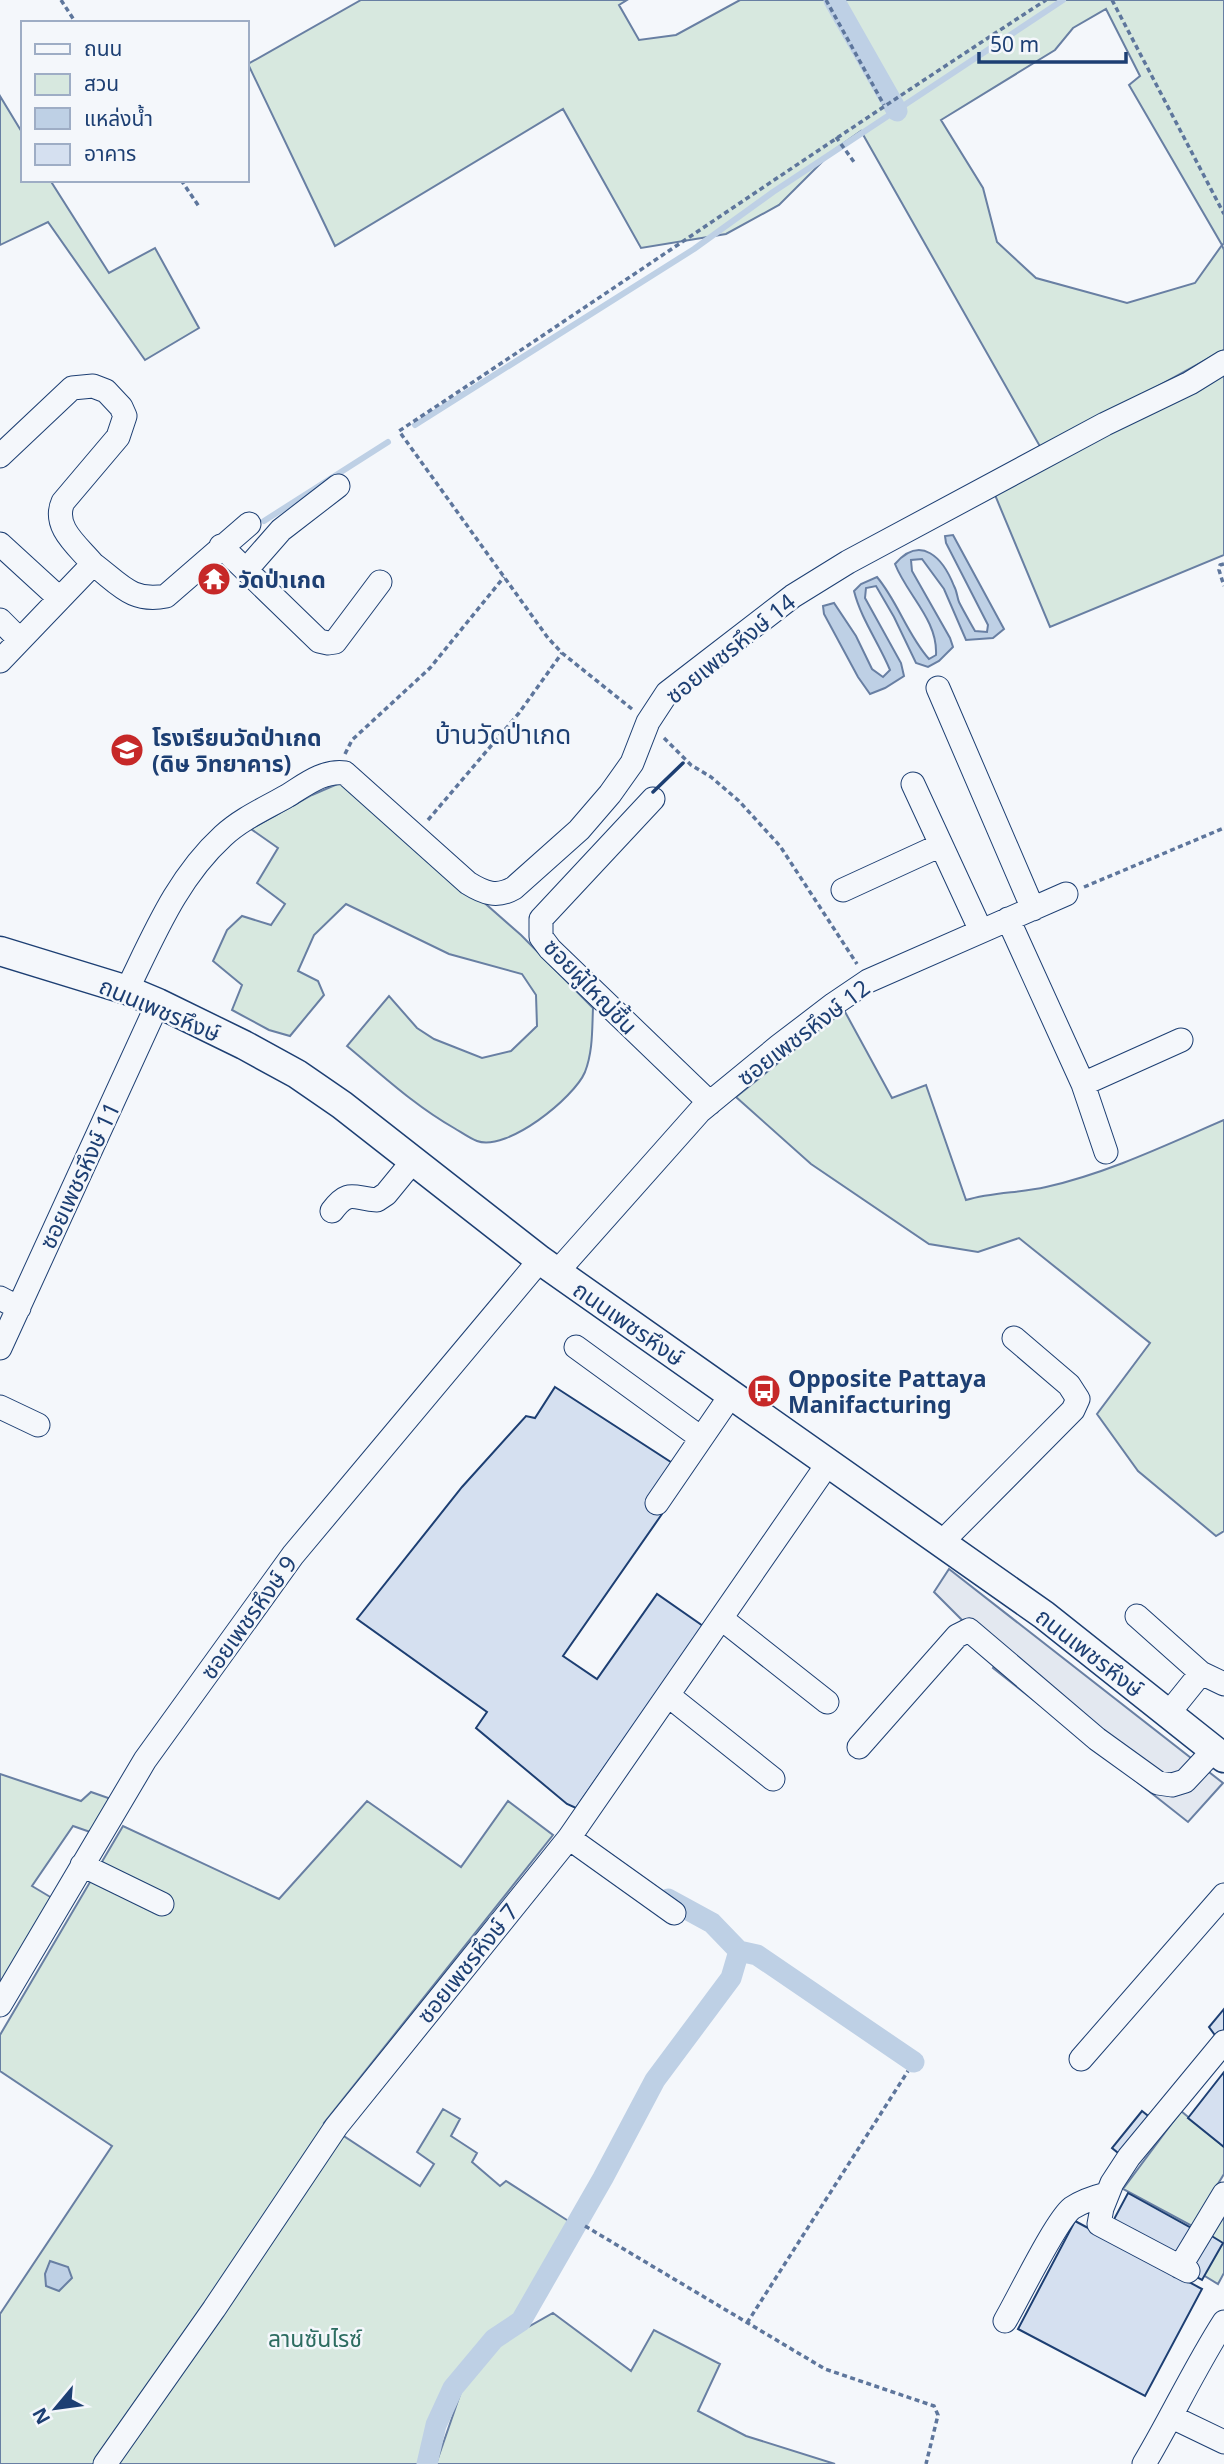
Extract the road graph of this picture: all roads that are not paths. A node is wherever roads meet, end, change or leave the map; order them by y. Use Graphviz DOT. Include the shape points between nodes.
graph roads {
  1 [pos="1224,362"];
  2 [pos="4,445"];
  3 [pos="338,486"];
  4 [pos="249,524"];
  5 [pos="0,544"];
  6 [pos="221,546"];
  7 [pos="93,564"];
  8 [pos="246,570"];
  9 [pos="380,582"];
  10 [pos="58,598"];
  11 [pos="0,620"];
  12 [pos="19,639"];
  13 [pos="0,661"];
  14 [pos="938,688"];
  15 [pos="913,784"];
  16 [pos="653,799"];
  17 [pos="941,845"];
  18 [pos="843,890"];
  19 [pos="1066,894"];
  20 [pos="1033,909"];
  21 [pos="1008,919"];
  22 [pos="981,931"];
  23 [pos="0,951"];
  24 [pos="127,990"];
  25 [pos="158,1003"];
  26 [pos="1181,1040"];
  27 [pos="1083,1084"];
  28 [pos="710,1103"];
  29 [pos="1106,1152"];
  30 [pos="414,1161"];
  31 [pos="332,1211"];
  32 [pos="548,1266"];
  33 [pos="9,1303"];
  34 [pos="1014,1338"];
  35 [pos="576,1347"];
  36 [pos="0,1348"];
  37 [pos="731,1395"];
  38 [pos="0,1407"];
  39 [pos="38,1425"];
  40 [pos="701,1438"];
  41 [pos="830,1462"];
  42 [pos="657,1503"];
  43 [pos="942,1542"];
  44 [pos="1137,1616"];
  45 [pos="722,1619"];
  46 [pos="1202,1673"];
  47 [pos="1224,1684"];
  48 [pos="669,1696"];
  49 [pos="827,1702"];
  50 [pos="1168,1714"];
  51 [pos="859,1747"];
  52 [pos="1219,1754"];
  53 [pos="773,1779"];
  54 [pos="569,1838"];
  55 [pos="82,1865"];
  56 [pos="1224,1895"];
  57 [pos="162,1903"];
  58 [pos="674,1913"];
  59 [pos="0,2005"];
  60 [pos="1224,2042"];
  61 [pos="1081,2059"];
  62 [pos="1107,2194"];
  63 [pos="1224,2194"];
  64 [pos="1006,2321"];
  65 [pos="1224,2322"];
  66 [pos="1217,2347"];
  67 [pos="1172,2417"];
  68 [pos="1224,2442"];
  69 [pos="105,2464"];
  70 [pos="1144,2464"];
  1 -- 24 [label="street, ซอยเพชรหึงษ์ 14" via="848,562 793,596 667,693 648,722 632,763 595,812 514,888 496,895 476,888 356,780 337,772 316,779 225,834 180,885"];
  2 -- 7 [label="street" via="72,388 93,386 106,391 121,407 125,416 118,437 60,510 61,526"];
  3 -- 8 [label="street" via="281,530"];
  4 -- 6 [label="street"];
  5 -- 10 [label="street"];
  6 -- 7 [label="street" via="166,596 150,599 136,596"];
  6 -- 8 [label="street"];
  7 -- 10 [label="street"];
  8 -- 9 [label="street" via="319,641 328,643 335,642"];
  10 -- 12 [label="street"];
  11 -- 12 [label="street"];
  12 -- 13 [label="street"];
  14 -- 20 [label="street"];
  15 -- 17 [label="street"];
  16 -- 28 [label="street, ซอยผู้ใหญ่ชื้น" via="541,919 541,937"];
  17 -- 18 [label="street"];
  17 -- 22 [label="street"];
  19 -- 20 [label="street, ซอยเพชรหึงษ์ 12"];
  20 -- 21 [label="street, ซอยเพชรหึงษ์ 12"];
  21 -- 22 [label="street, ซอยเพชรหึงษ์ 12"];
  21 -- 27 [label="street"];
  22 -- 28 [label="street, ซอยเพชรหึงษ์ 12" via="868,981"];
  23 -- 24 [label="main road, ถนนเพชรหึงษ์"];
  24 -- 25 [label="main road, ถนนเพชรหึงษ์"];
  25 -- 30 [label="main road, ถนนเพชรหึงษ์" via="297,1074"];
  25 -- 33 [label="street, ซอยเพชรหึงษ์ 11"];
  26 -- 27 [label="street"];
  27 -- 29 [label="street"];
  28 -- 32 [label="street, ซอยเพชรหึงษ์ 12"];
  30 -- 31 [label="street" via="377,1200 347,1196"];
  30 -- 32 [label="main road, ถนนเพชรหึงษ์"];
  32 -- 37 [label="main road, ถนนเพชรหึงษ์"];
  32 -- 55 [label="street, ซอยเพชรหึงษ์ 9" via="293,1555 145,1760"];
  33 -- 36 [label="street, ซอยเพชรหึงษ์ 11"];
  34 -- 43 [label="street" via="1069,1385 1077,1399 1073,1410"];
  35 -- 40 [label="street"];
  37 -- 40 [label="street"];
  37 -- 41 [label="main road, ถนนเพชรหึงษ์"];
  38 -- 39 [label="street"];
  40 -- 42 [label="street"];
  41 -- 43 [label="main road, ถนนเพชรหึงษ์"];
  41 -- 45 [label="street, ซอยเพชรหึงษ์ 7"];
  43 -- 50 [label="main road, ถนนเพชรหึงษ์" via="1044,1615"];
  44 -- 46 [label="street"];
  45 -- 48 [label="street, ซอยเพชรหึงษ์ 7"];
  45 -- 49 [label="street"];
  46 -- 47 [label="street"];
  46 -- 50 [label="street"];
  48 -- 53 [label="street"];
  48 -- 54 [label="street, ซอยเพชรหึงษ์ 7"];
  50 -- 52 [label="main road, ถนนเพชรหึงษ์"];
  51 -- 52 [label="street" via="957,1636 970,1630 1097,1739 1158,1783 1185,1781"];
  54 -- 58 [label="street"];
  54 -- 69 [label="street, ซอยเพชรหึงษ์ 7" via="336,2127"];
  55 -- 57 [label="street"];
  55 -- 59 [label="street, ซอยเพชรหึงษ์ 9"];
  56 -- 61 [label="street"];
  60 -- 62 [label="street" via="1129,2157"];
  62 -- 63 [label="street" via="1099,2224 1184,2269"];
  62 -- 64 [label="street" via="1070,2209"];
  65 -- 66 [label="street"];
  66 -- 67 [label="street"];
  67 -- 68 [label="street"];
  67 -- 70 [label="street"];
}
